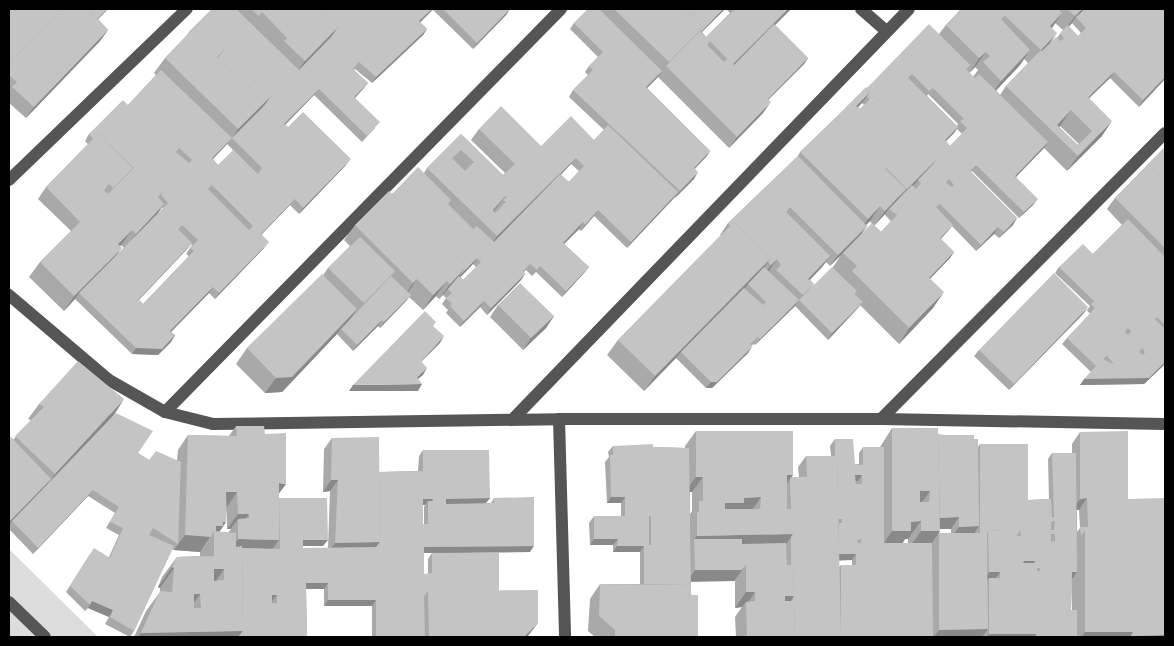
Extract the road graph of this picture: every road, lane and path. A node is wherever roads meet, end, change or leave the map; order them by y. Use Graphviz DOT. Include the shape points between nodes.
graph roads {
  1 [pos="187,9"];
  2 [pos="561,9"];
  3 [pos="861,9"];
  4 [pos="909,9"];
  5 [pos="886,31"];
  6 [pos="1165,133"];
  7 [pos="9,180"];
  8 [pos="9,295"];
  9 [pos="165,412"];
  10 [pos="513,419"];
  11 [pos="559,419"];
  12 [pos="881,419"];
  13 [pos="1165,424"];
  14 [pos="9,602"];
  15 [pos="45,637"];
  16 [pos="565,637"];
  1 -- 7 [label="street"];
  2 -- 9 [label="street"];
  3 -- 5 [label="street"];
  4 -- 5 [label="street"];
  5 -- 10 [label="street"];
  6 -- 12 [label="street"];
  8 -- 9 [label="street" via="109,380"];
  9 -- 10 [label="street" via="213,424"];
  10 -- 11 [label="street"];
  11 -- 12 [label="street"];
  11 -- 16 [label="street"];
  12 -- 13 [label="street"];
  14 -- 15 [label="street"];
}
